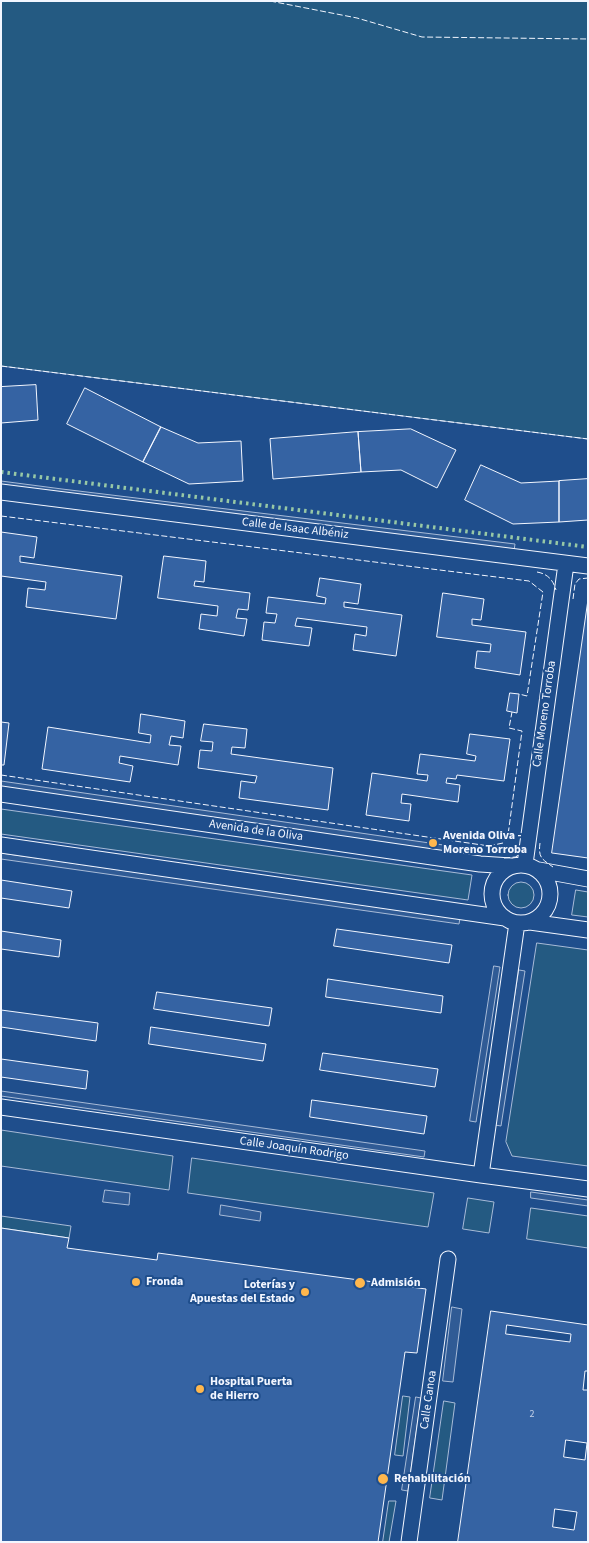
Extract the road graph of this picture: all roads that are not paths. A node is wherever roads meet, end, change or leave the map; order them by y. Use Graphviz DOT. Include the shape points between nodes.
graph roads {
  1 [pos="1,492"];
  2 [pos="566,564"];
  3 [pos="588,566"];
  4 [pos="1,794"];
  5 [pos="1,845"];
  6 [pos="525,867"];
  7 [pos="588,879"];
  8 [pos="517,921"];
  9 [pos="588,930"];
  10 [pos="1,1107"];
  11 [pos="481,1176"];
  12 [pos="588,1189"];
  13 [pos="409,1542"];
  14 [pos="416,1542"];
  1 -- 2 [label="street, Calle de Isaac Albéniz"];
  2 -- 3 [label="street, Calle de Isaac Albéniz"];
  2 -- 6 [label="street, Calle Moreno Torroba"];
  4 -- 6 [label="street, Avenida de la Oliva" via="480,864"];
  5 -- 8 [label="street"];
  6 -- 7 [label="street, Avenida de la Oliva"];
  6 -- 8 [label="street" via="498,875 492,890 494,906"];
  6 -- 8 [label="street" via="549,883 550,899 544,914"];
  8 -- 9 [label="street"];
  8 -- 11 [label="street"];
  10 -- 11 [label="street, Calle Joaquín Rodrigo"];
  11 -- 12 [label="street, Calle Joaquín Rodrigo"];
  13 -- 14 [label="street, Calle Canoa" via="452,1260"];
}
